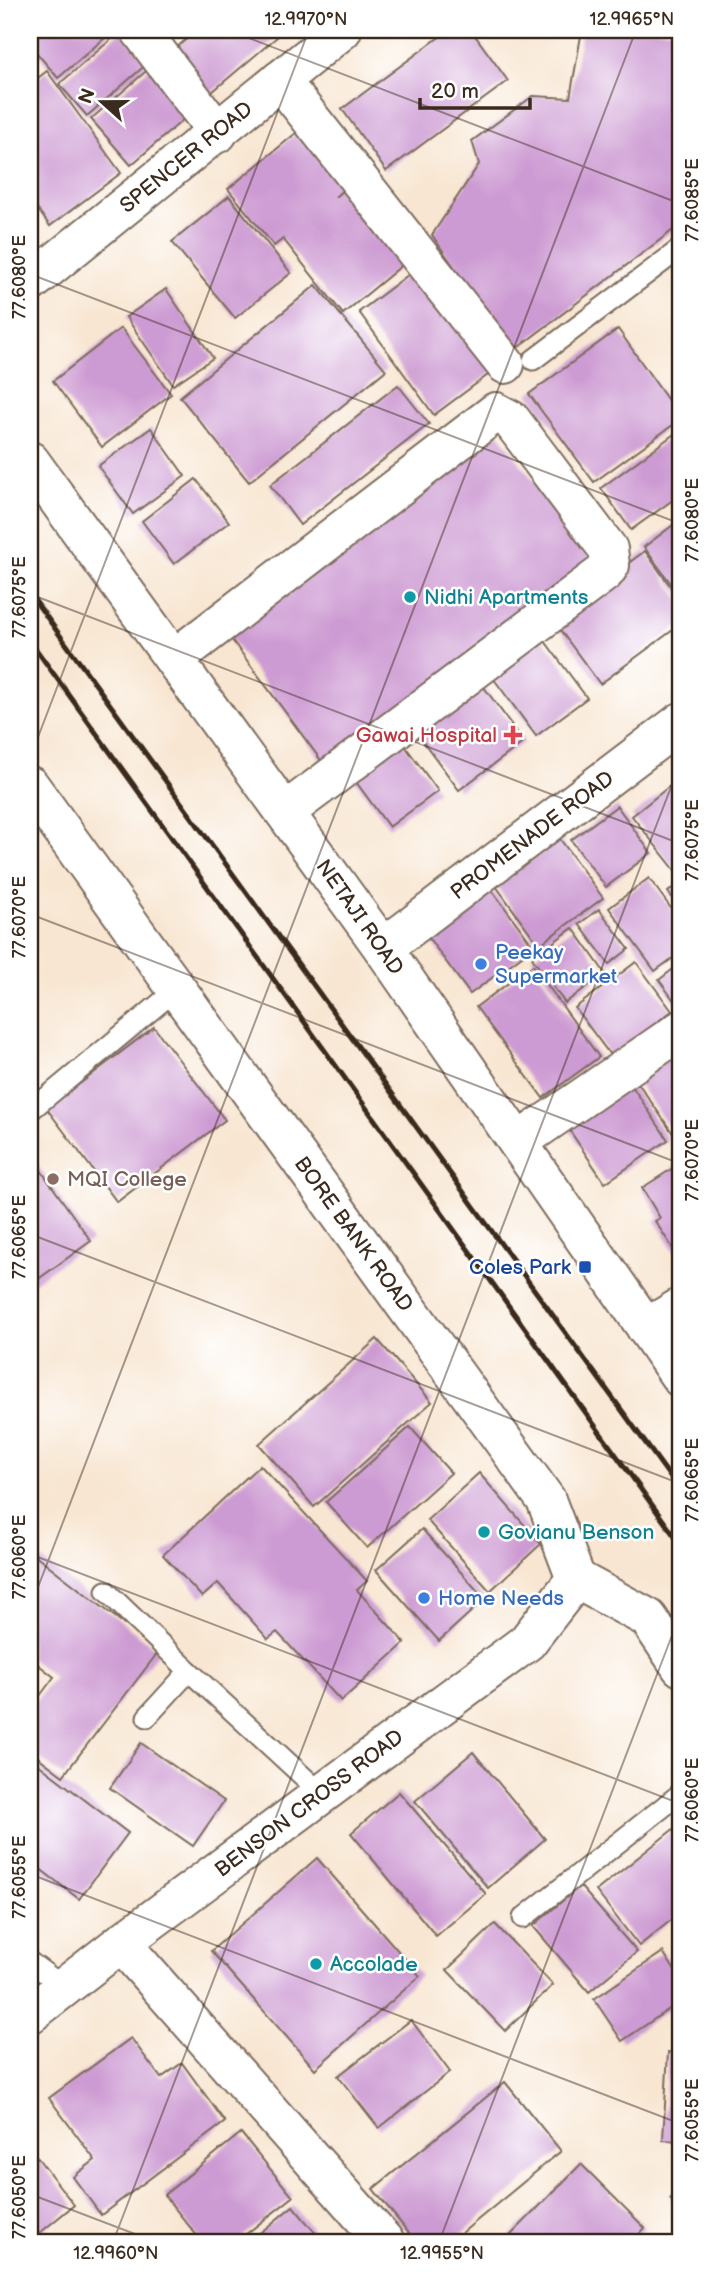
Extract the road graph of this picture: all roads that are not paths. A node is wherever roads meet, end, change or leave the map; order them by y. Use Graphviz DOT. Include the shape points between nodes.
graph roads {
  1 [pos="140,30"];
  2 [pos="342,30"];
  3 [pos="280,80"];
  4 [pos="218,132"];
  5 [pos="681,248"];
  6 [pos="30,283"];
  7 [pos="519,362"];
  8 [pos="30,461"];
  9 [pos="174,659"];
  10 [pos="681,722"];
  11 [pos="30,786"];
  12 [pos="285,813"];
  13 [pos="383,948"];
  14 [pos="177,989"];
  15 [pos="681,1030"];
  16 [pos="30,1111"];
  17 [pos="518,1142"];
  18 [pos="681,1307"];
  19 [pos="668,1351"];
  20 [pos="576,1579"];
  21 [pos="106,1591"];
  22 [pos="681,1667"];
  23 [pos="189,1671"];
  24 [pos="148,1717"];
  25 [pos="681,1793"];
  26 [pos="321,1794"];
  27 [pos="523,1918"];
  28 [pos="121,1943"];
  29 [pos="30,1962"];
  30 [pos="64,1987"];
  31 [pos="30,2014"];
  32 [pos="384,2242"];
  1 -- 4 [label="street"];
  2 -- 3 [label="street, SPENCER ROAD"];
  3 -- 4 [label="street, SPENCER ROAD"];
  3 -- 7 [label="street"];
  4 -- 6 [label="street, SPENCER ROAD"];
  5 -- 7 [label="lane"];
  8 -- 9 [label="street, NETAJI ROAD"];
  9 -- 12 [label="street, NETAJI ROAD"];
  9 -- 12 [label="street" via="496,412 511,420 608,549 610,565 605,572"];
  10 -- 13 [label="street, PROMENADE ROAD"];
  11 -- 14 [label="street, BORE BANK ROAD"];
  12 -- 13 [label="street, NETAJI ROAD"];
  13 -- 17 [label="street, NETAJI ROAD"];
  14 -- 16 [label="lane"];
  14 -- 20 [label="street, BORE BANK ROAD" via="546,1500"];
  15 -- 17 [label="street"];
  17 -- 19 [label="street, NETAJI ROAD"];
  18 -- 19 [label="street"];
  20 -- 22 [label="street" via="648,1618"];
  20 -- 26 [label="street, BENSON CROSS ROAD" via="527,1642"];
  21 -- 23 [label="lane"];
  23 -- 24 [label="lane"];
  23 -- 26 [label="lane"];
  25 -- 27 [label="lane"];
  26 -- 28 [label="street, BENSON CROSS ROAD"];
  28 -- 30 [label="street, BENSON CROSS ROAD"];
  28 -- 32 [label="street"];
  29 -- 30 [label="lane"];
  30 -- 31 [label="street, BENSON CROSS ROAD"];
}
